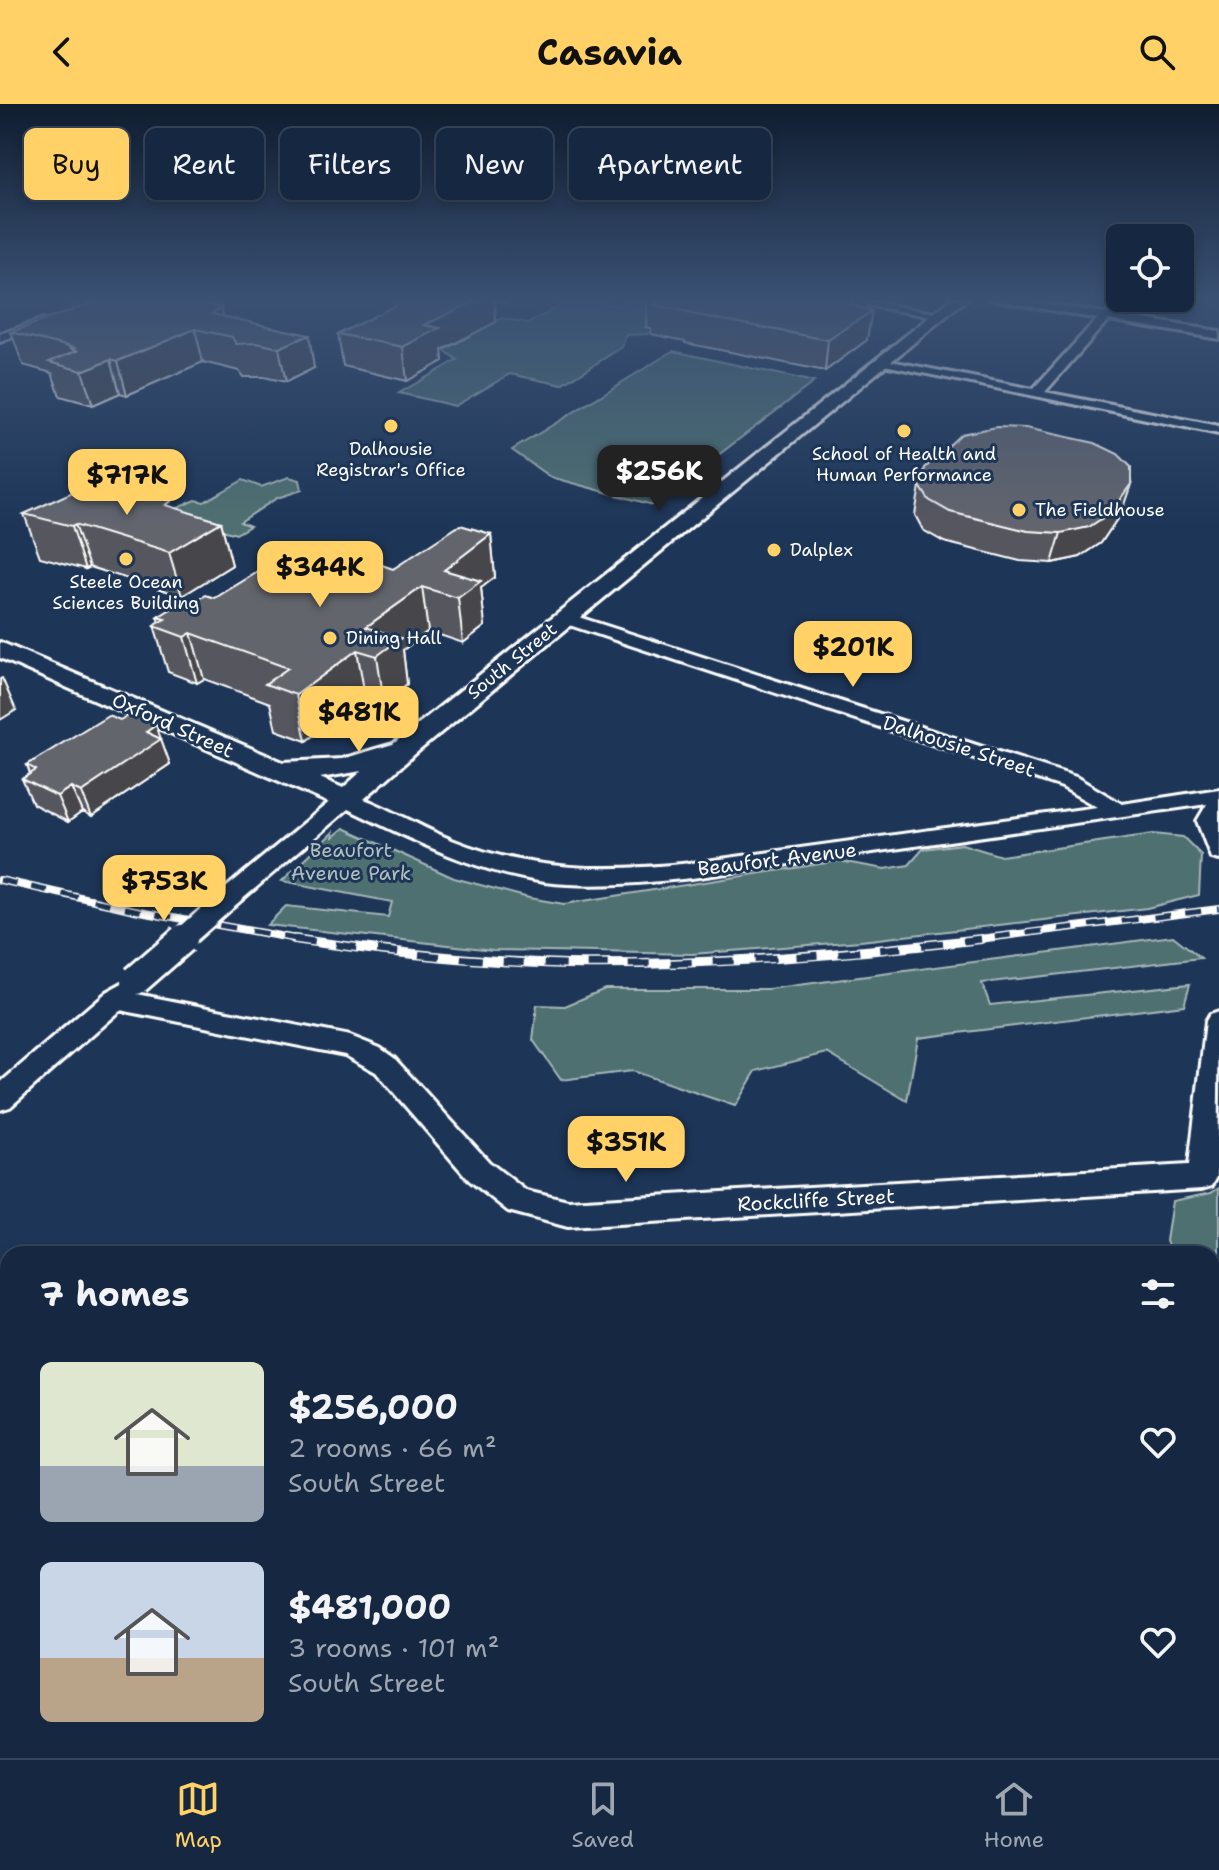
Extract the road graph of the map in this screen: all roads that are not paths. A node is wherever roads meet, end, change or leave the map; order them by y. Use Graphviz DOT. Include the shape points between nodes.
graph roads {
  1 [pos="865,375"];
  2 [pos="941,375"];
  3 [pos="1053,375"];
  4 [pos="1036,394"];
  5 [pos="1219,430"];
  6 [pos="566,618"];
  7 [pos="0,649"];
  8 [pos="406,747"];
  9 [pos="270,767"];
  10 [pos="1219,796"];
  11 [pos="346,800"];
  12 [pos="1219,802"];
  13 [pos="1119,811"];
  14 [pos="1219,853"];
  15 [pos="126,990"];
  16 [pos="1219,1021"];
  17 [pos="0,1099"];
  1 -- 6 [label="main road, South Street"];
  2 -- 4 [label="street"];
  3 -- 4 [label="street"];
  4 -- 5 [label="street"];
  6 -- 8 [label="main road, South Street"];
  6 -- 13 [label="street, Dalhousie Street" via="1069,782"];
  7 -- 9 [label="main road, Oxford Street"];
  8 -- 9 [label="main road" via="367,763 324,769"];
  8 -- 11 [label="main road, South Street"];
  9 -- 11 [label="main road, Oxford Street"];
  10 -- 13 [label="street, Beaufort Avenue"];
  11 -- 13 [label="street, Beaufort Avenue" via="487,862 588,876 673,872"];
  11 -- 15 [label="street, South Street, bridge"];
  12 -- 14 [label="street" via="1208,821"];
  15 -- 16 [label="street, Rockcliffe Street" via="371,1055 489,1179 518,1202 568,1214 1202,1177"];
  15 -- 17 [label="street, South Street"];
}
